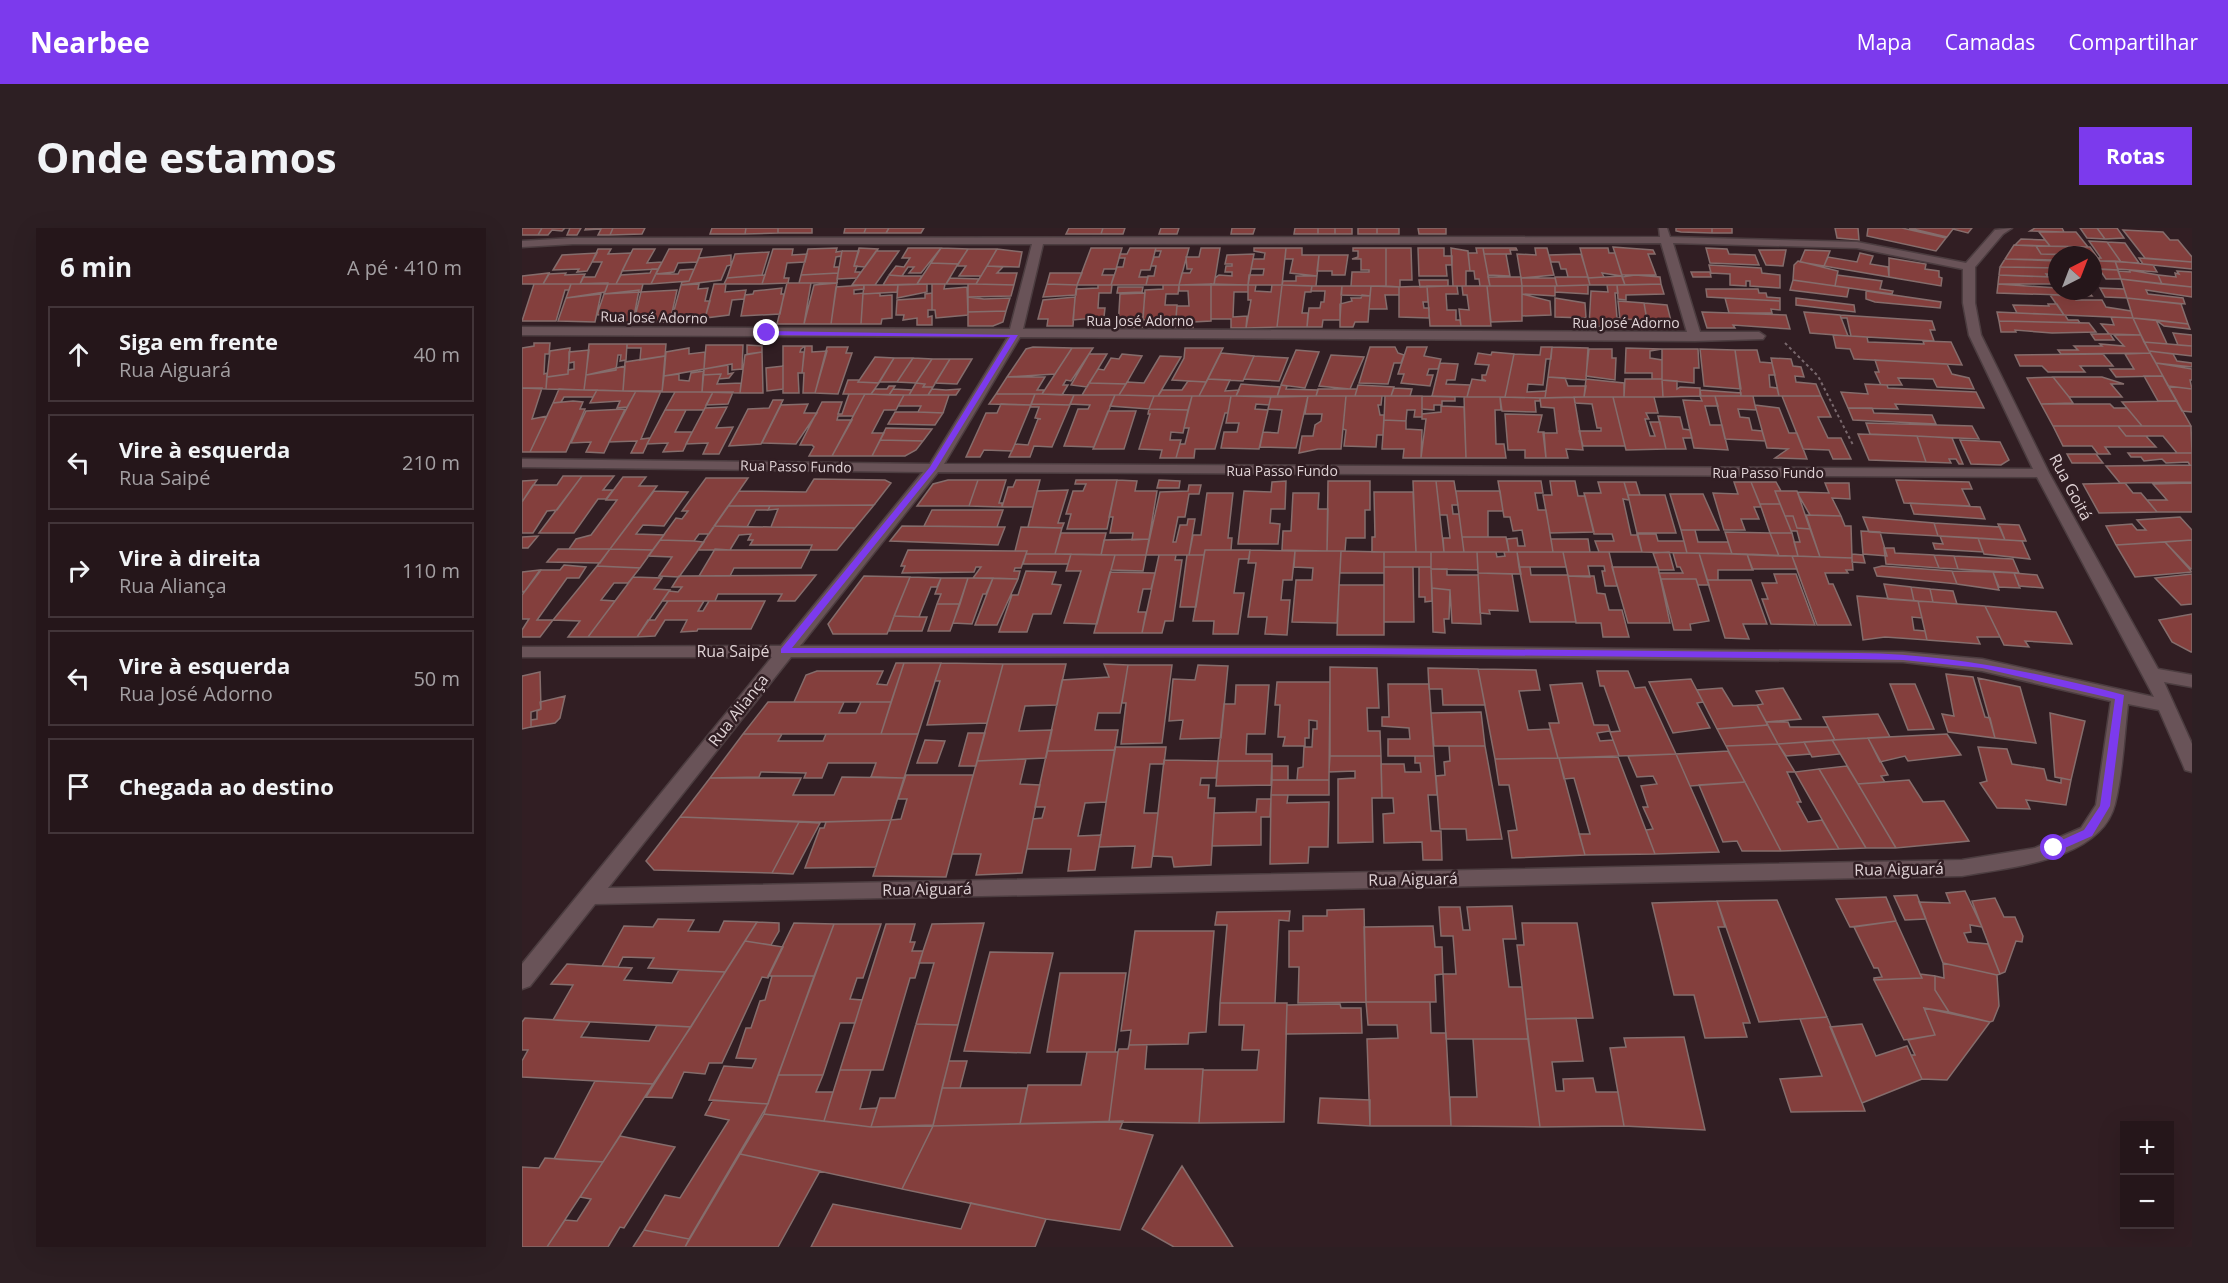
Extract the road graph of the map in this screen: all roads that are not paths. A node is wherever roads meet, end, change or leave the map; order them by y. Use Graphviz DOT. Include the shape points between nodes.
graph roads {
  1 [pos="2007,228"];
  2 [pos="1664,234"];
  3 [pos="1038,242"];
  4 [pos="522,244"];
  5 [pos="1969,267"];
  6 [pos="522,331"];
  7 [pos="1015,335"];
  8 [pos="1759,336"];
  9 [pos="1695,337"];
  10 [pos="522,463"];
  11 [pos="934,468"];
  12 [pos="2042,473"];
  13 [pos="784,651"];
  14 [pos="522,652"];
  15 [pos="2152,674"];
  16 [pos="2192,681"];
  17 [pos="2120,697"];
  18 [pos="2163,705"];
  19 [pos="2192,765"];
  20 [pos="591,896"];
  21 [pos="522,980"];
  1 -- 5 [label="street"];
  2 -- 3 [label="street"];
  2 -- 5 [label="street" via="1857,245"];
  2 -- 9 [label="street"];
  3 -- 4 [label="street"];
  3 -- 7 [label="street, Rua Aliança"];
  5 -- 12 [label="street, Rua Goitá" via="1969,303 1975,335"];
  6 -- 7 [label="street, Rua José Adorno"];
  7 -- 9 [label="street, Rua José Adorno"];
  7 -- 11 [label="street, Rua Aliança"];
  8 -- 9 [label="street, Rua José Adorno"];
  10 -- 11 [label="street, Rua Passo Fundo"];
  11 -- 12 [label="street, Rua Passo Fundo"];
  11 -- 13 [label="street, Rua Aliança"];
  12 -- 15 [label="street, Rua Goitá"];
  13 -- 14 [label="street, Rua Saipé"];
  13 -- 17 [label="street, Rua Saipé" via="1366,651 1903,657 1982,665"];
  13 -- 20 [label="street, Rua Aliança"];
  15 -- 16 [label="street"];
  15 -- 18 [label="street, Rua Goitá"];
  17 -- 18 [label="street, Rua Saipé"];
  17 -- 20 [label="street, Rua Aiguará" via="2105,806 2088,833 2038,855 1962,868"];
  18 -- 19 [label="street, Rua Goitá"];
  20 -- 21 [label="street, Rua Aliança"];
}
